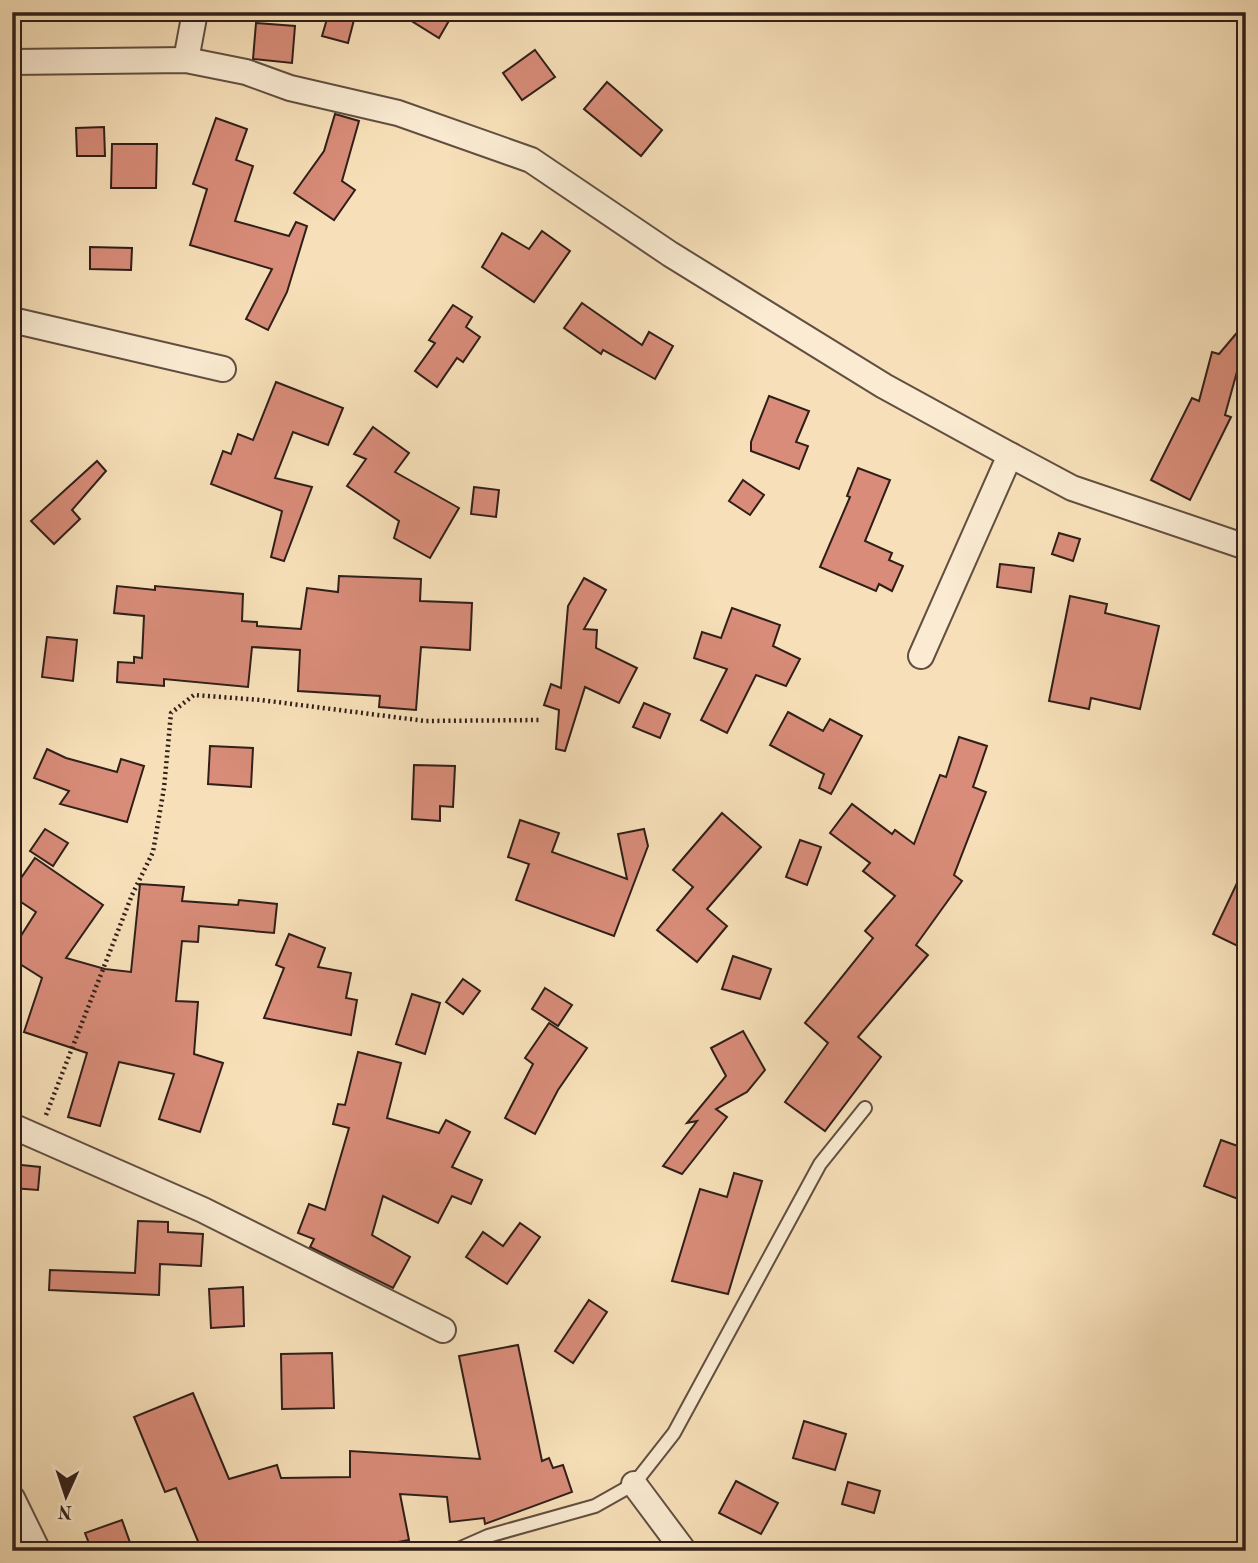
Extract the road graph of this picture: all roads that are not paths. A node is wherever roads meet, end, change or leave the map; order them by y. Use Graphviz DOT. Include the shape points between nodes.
graph roads {
  1 [pos="195,12"];
  2 [pos="186,60"];
  3 [pos="12,62"];
  4 [pos="12,320"];
  5 [pos="223,369"];
  6 [pos="1010,455"];
  7 [pos="1246,547"];
  8 [pos="921,656"];
  9 [pos="865,1108"];
  10 [pos="12,1125"];
  11 [pos="443,1330"];
  12 [pos="634,1484"];
  13 [pos="12,1498"];
  14 [pos="37,1551"];
  15 [pos="454,1551"];
  16 [pos="684,1551"];
  1 -- 2 [label="street"];
  2 -- 3 [label="street"];
  2 -- 6 [label="street" via="398,113 531,160 670,254 884,386"];
  4 -- 5 [label="street"];
  6 -- 7 [label="street" via="1072,488"];
  6 -- 8 [label="street"];
  9 -- 12 [label="lane" via="820,1164 674,1433"];
  10 -- 11 [label="street" via="202,1210"];
  12 -- 15 [label="lane" via="595,1506 488,1536"];
  12 -- 16 [label="street"];
  13 -- 14 [label="street"];
}
